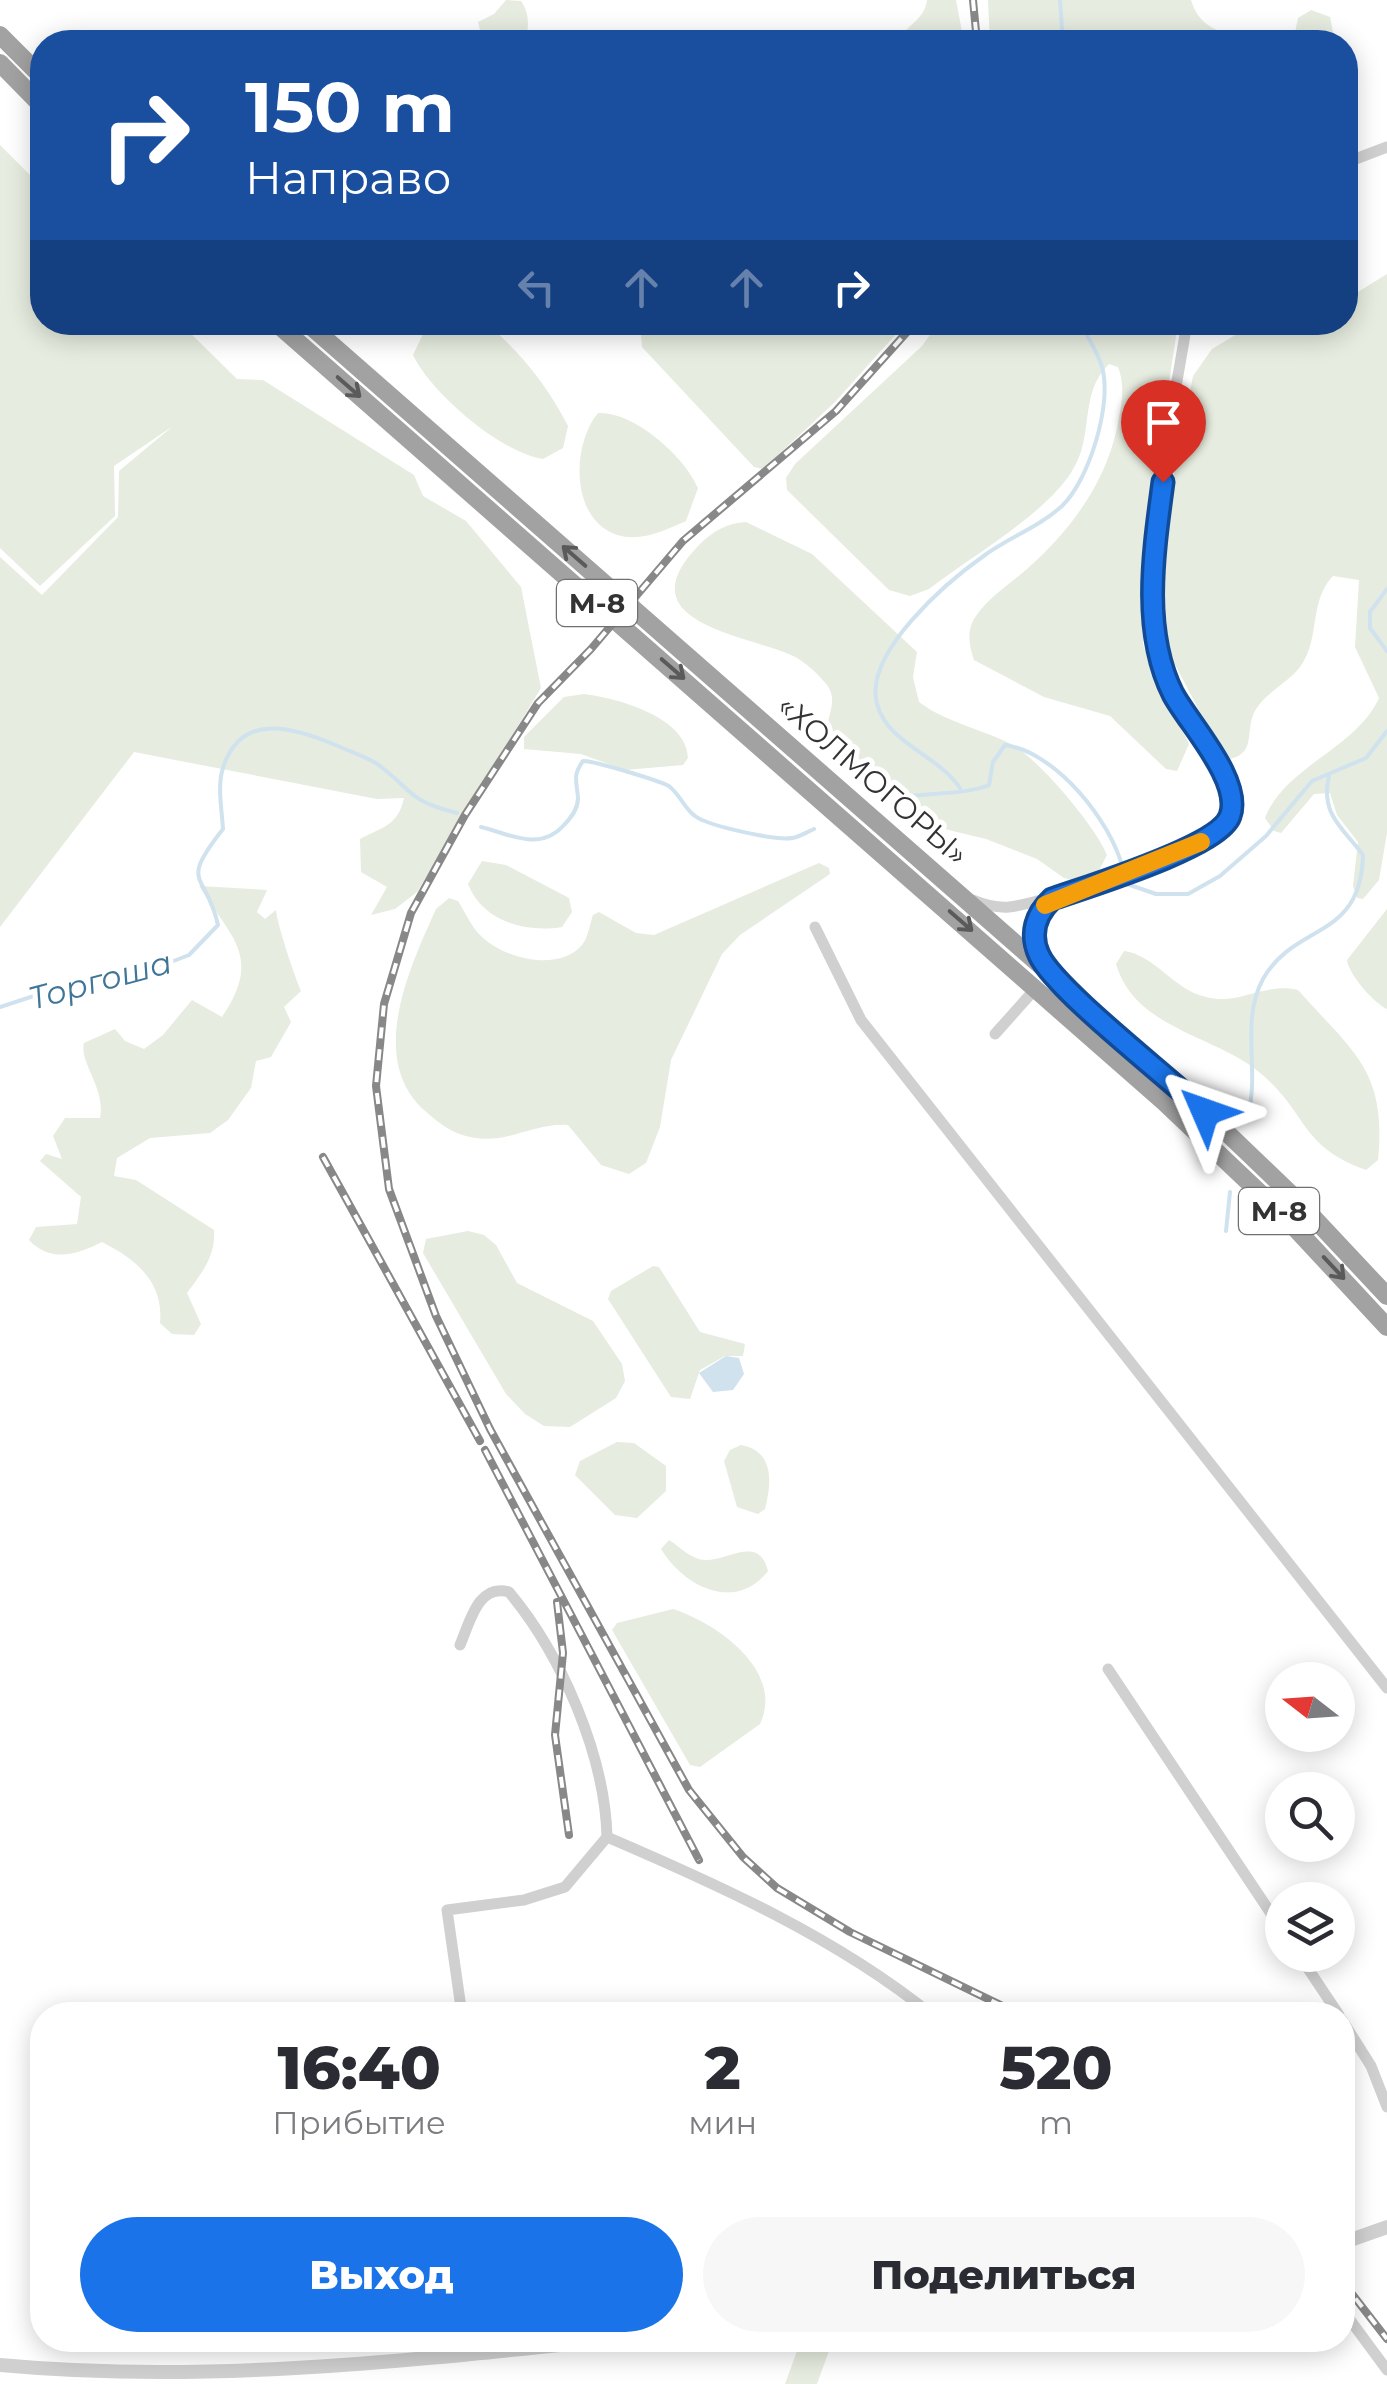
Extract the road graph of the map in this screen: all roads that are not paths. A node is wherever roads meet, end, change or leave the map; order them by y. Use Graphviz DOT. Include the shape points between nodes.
graph roads {
  1 [pos="0,35"];
  2 [pos="0,63"];
  3 [pos="30,65"];
  4 [pos="30,94"];
  5 [pos="1387,147"];
  6 [pos="1358,158"];
  7 [pos="291,335"];
  8 [pos="321,335"];
  9 [pos="1185,335"];
  10 [pos="962,895"];
  11 [pos="1052,899"];
  12 [pos="816,928"];
  13 [pos="1048,970"];
  14 [pos="1036,988"];
  15 [pos="995,1034"];
  16 [pos="1387,1296"];
  17 [pos="1387,1326"];
  18 [pos="460,1645"];
  19 [pos="1108,1669"];
  20 [pos="1387,1688"];
  21 [pos="607,1836"];
  22 [pos="1265,1904"];
  23 [pos="1311,1972"];
  24 [pos="460,2002"];
  25 [pos="916,2002"];
  26 [pos="1331,2002"];
  27 [pos="1355,2041"];
  28 [pos="1387,2107"];
  29 [pos="1387,2227"];
  30 [pos="1355,2238"];
  31 [pos="1355,2327"];
  32 [pos="444,2352"];
  33 [pos="0,2365"];
  34 [pos="1387,2370"];
  1 -- 3 [label="highway"];
  2 -- 4 [label="highway"];
  5 -- 6 [label="street"];
  7 -- 14 [label="highway, «ХОЛМОГОРЫ» / М-8, one-way"];
  10 -- 8 [label="highway, «ХОЛМОГОРЫ» / М-8, one-way"];
  9 -- 11 [label="street" via="1158,520 1156,632 1173,694 1229,787 1230,816 1196,845"];
  10 -- 11 [label="street" via="997,908"];
  10 -- 13 [label="highway, «ХОЛМОГОРЫ» / М-8"];
  11 -- 13 [label="street" via="1035,922"];
  12 -- 20 [label="street" via="861,1020"];
  13 -- 16 [label="highway, «ХОЛМОГОРЫ» / М-8" via="1233,1138"];
  14 -- 15 [label="street"];
  14 -- 17 [label="highway, М-8, one-way" via="1221,1154"];
  18 -- 21 [label="street" via="488,1592 509,1592 586,1728 603,1789"];
  19 -- 22 [label="street"];
  21 -- 24 [label="street" via="565,1887 447,1910"];
  21 -- 25 [label="street" via="822,1941"];
  23 -- 26 [label="street"];
  27 -- 28 [label="street"];
  29 -- 30 [label="street"];
  31 -- 34 [label="street"];
  32 -- 33 [label="street" via="246,2374 91,2374"];
}
